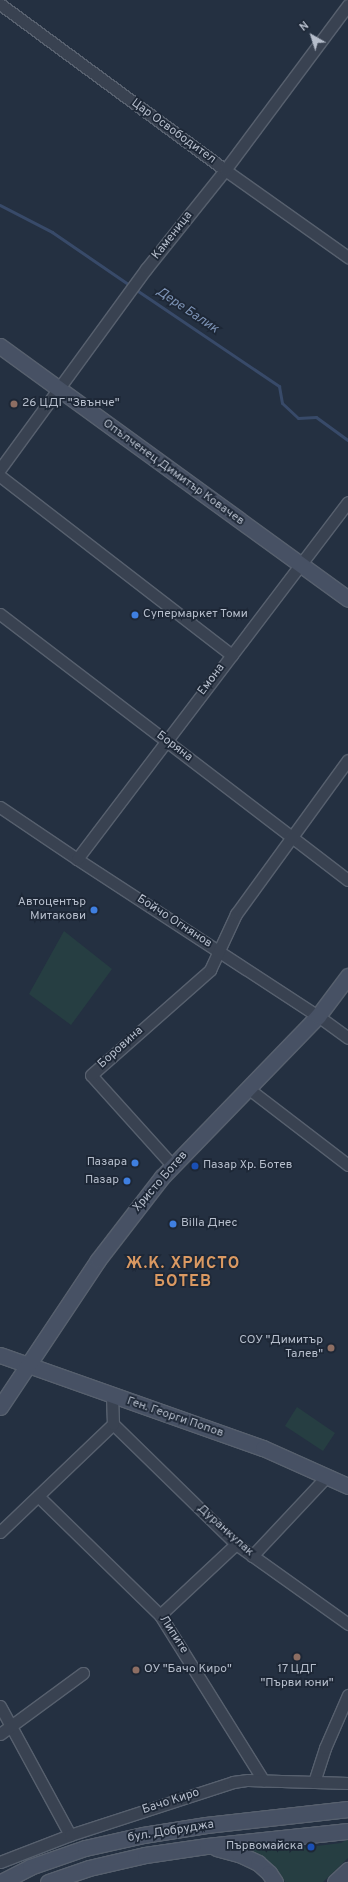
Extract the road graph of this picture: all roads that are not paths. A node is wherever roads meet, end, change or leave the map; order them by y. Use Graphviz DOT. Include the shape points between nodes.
graph roads {
  1 [pos="0,4"];
  2 [pos="348,5"];
  3 [pos="225,170"];
  4 [pos="348,257"];
  5 [pos="0,346"];
  6 [pos="57,388"];
  7 [pos="0,468"];
  8 [pos="0,476"];
  9 [pos="348,502"];
  10 [pos="299,564"];
  11 [pos="348,599"];
  12 [pos="0,614"];
  13 [pos="232,655"];
  14 [pos="166,741"];
  15 [pos="348,760"];
  16 [pos="0,807"];
  17 [pos="292,838"];
  18 [pos="77,859"];
  19 [pos="348,880"];
  20 [pos="219,951"];
  21 [pos="348,976"];
  22 [pos="318,1016"];
  23 [pos="348,1038"];
  24 [pos="249,1089"];
  25 [pos="348,1164"];
  26 [pos="173,1166"];
  27 [pos="0,1355"];
  28 [pos="28,1364"];
  29 [pos="112,1396"];
  30 [pos="0,1407"];
  31 [pos="113,1424"];
  32 [pos="327,1476"];
  33 [pos="348,1486"];
  34 [pos="38,1496"];
  35 [pos="0,1532"];
  36 [pos="236,1544"];
  37 [pos="252,1556"];
  38 [pos="160,1615"];
  39 [pos="348,1624"];
  40 [pos="83,1673"];
  41 [pos="348,1695"];
  42 [pos="0,1706"];
  43 [pos="10,1725"];
  44 [pos="0,1734"];
  45 [pos="263,1780"];
  46 [pos="314,1782"];
  47 [pos="348,1783"];
  48 [pos="348,1810"];
  49 [pos="348,1831"];
  50 [pos="70,1835"];
  51 [pos="207,1846"];
  52 [pos="0,1862"];
  53 [pos="348,1870"];
  54 [pos="1,1882"];
  55 [pos="48,1882"];
  56 [pos="275,1882"];
  57 [pos="335,1882"];
  1 -- 3 [label="street, Цар Освободител"];
  2 -- 3 [label="street, Каменица"];
  3 -- 4 [label="street, Цар Освободител"];
  3 -- 6 [label="street, Каменица" via="146,269"];
  5 -- 6 [label="street, Опълченец Димитър Ковачев"];
  6 -- 7 [label="street, Каменица"];
  6 -- 10 [label="street, Опълченец Димитър Ковачев"];
  8 -- 13 [label="street"];
  9 -- 10 [label="street, Емона"];
  10 -- 11 [label="street, Опълченец Димитър Ковачев"];
  10 -- 13 [label="street, Емона"];
  12 -- 14 [label="street, Боряна"];
  13 -- 14 [label="street, Емона"];
  14 -- 17 [label="street, Боряна"];
  14 -- 18 [label="street, Емона"];
  15 -- 17 [label="street"];
  16 -- 18 [label="street, Бойчо Огнянов"];
  17 -- 19 [label="street, Боряна"];
  17 -- 20 [label="street" via="236,914"];
  18 -- 20 [label="street, Бойчо Огнянов"];
  20 -- 22 [label="street, Бойчо Огнянов"];
  20 -- 26 [label="street, Боровина" via="210,970 91,1075"];
  21 -- 22 [label="street, Христо Ботев"];
  22 -- 23 [label="street, Бойчо Огнянов"];
  22 -- 24 [label="street, Христо Ботев"];
  24 -- 25 [label="street"];
  24 -- 26 [label="street, Христо Ботев"];
  26 -- 28 [label="street, Христо Ботев" via="110,1244"];
  27 -- 28 [label="street, Ген. Георги Попов"];
  28 -- 29 [label="street, Ген. Георги Попов"];
  28 -- 30 [label="street, Христо Ботев"];
  29 -- 31 [label="street"];
  29 -- 32 [label="street, Ген. Георги Попов" via="263,1448"];
  31 -- 34 [label="street"];
  31 -- 36 [label="street, Дуранкулак"];
  32 -- 33 [label="street, Ген. Георги Попов"];
  32 -- 37 [label="street"];
  34 -- 35 [label="street"];
  34 -- 38 [label="street, Липите"];
  36 -- 37 [label="street, Дуранкулак"];
  36 -- 38 [label="street"];
  37 -- 39 [label="street, Дуранкулак"];
  38 -- 45 [label="street, Липите"];
  40 -- 43 [label="street"];
  41 -- 46 [label="street" via="325,1748"];
  42 -- 43 [label="street"];
  43 -- 44 [label="street"];
  43 -- 50 [label="street"];
  45 -- 46 [label="street, Бачо Киро"];
  45 -- 50 [label="street, Бачо Киро" via="248,1780 220,1786"];
  46 -- 47 [label="street, Бачо Киро"];
  48 -- 54 [label="street, бул. Добруджа" via="206,1825 142,1835 85,1848 30,1867"];
  49 -- 51 [label="street, бул. Добруджа"];
  50 -- 52 [label="street, Бачо Киро"];
  51 -- 55 [label="street, бул. Добруджа" via="138,1856 89,1868"];
  51 -- 56 [label="street" via="239,1854 258,1863"];
  53 -- 57 [label="street"];
}
